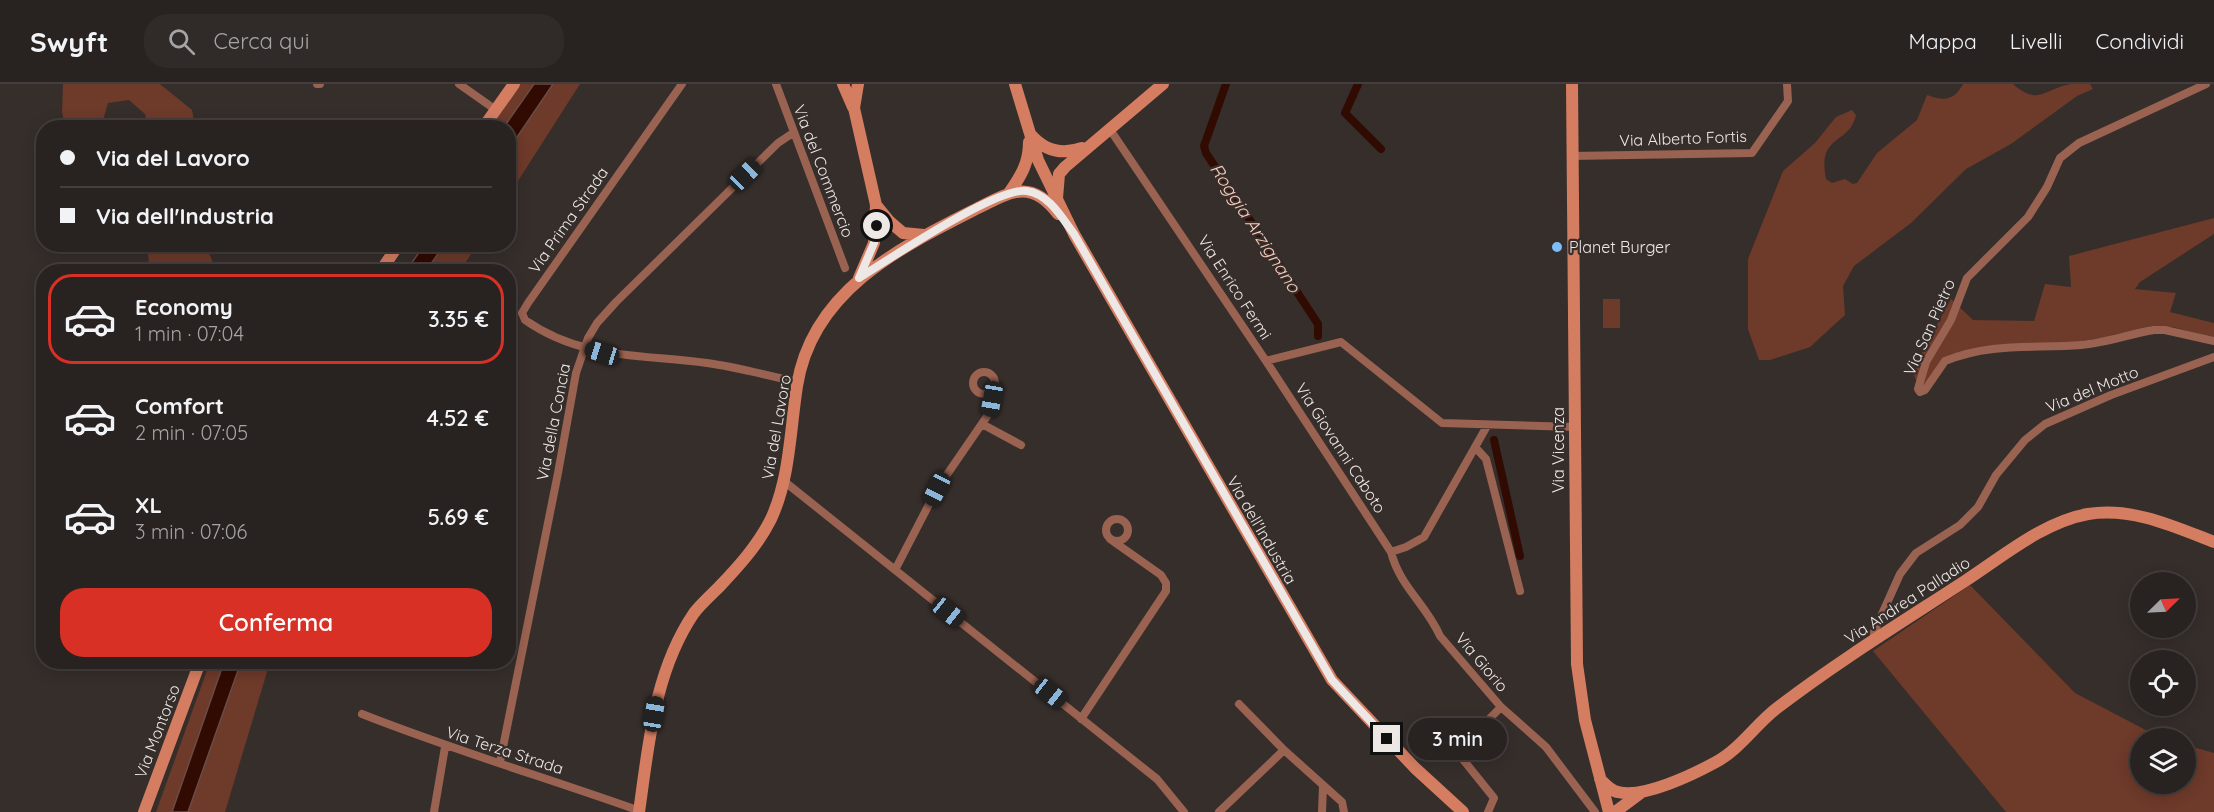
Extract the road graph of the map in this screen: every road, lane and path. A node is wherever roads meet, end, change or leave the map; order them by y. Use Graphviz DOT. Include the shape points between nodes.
graph roads {
  1 [pos="459,84"];
  2 [pos="514,84"];
  3 [pos="682,84"];
  4 [pos="843,84"];
  5 [pos="858,84"];
  6 [pos="1016,84"];
  7 [pos="1163,84"];
  8 [pos="1572,84"];
  9 [pos="1787,84"];
  10 [pos="2206,84"];
  11 [pos="779,85"];
  12 [pos="854,108"];
  13 [pos="496,110"];
  14 [pos="489,120"];
  15 [pos="1109,128"];
  16 [pos="793,133"];
  17 [pos="1030,133"];
  18 [pos="1089,145"];
  19 [pos="1571,156"];
  20 [pos="1010,193"];
  21 [pos="1057,199"];
  22 [pos="876,205"];
  23 [pos="1074,234"];
  24 [pos="924,235"];
  25 [pos="845,268"];
  26 [pos="859,278"];
  27 [pos="2214,341"];
  28 [pos="584,348"];
  29 [pos="2214,357"];
  30 [pos="1266,361"];
  31 [pos="798,382"];
  32 [pos="995,386"];
  33 [pos="976,391"];
  34 [pos="990,412"];
  35 [pos="982,424"];
  36 [pos="1487,426"];
  37 [pos="1575,427"];
  38 [pos="1021,445"];
  39 [pos="1475,447"];
  40 [pos="785,482"];
  41 [pos="1128,530"];
  42 [pos="1110,539"];
  43 [pos="2214,542"];
  44 [pos="1391,552"];
  45 [pos="1134,555"];
  46 [pos="895,570"];
  47 [pos="1520,591"];
  48 [pos="1440,636"];
  49 [pos="1874,641"];
  50 [pos="197,669"];
  51 [pos="1239,704"];
  52 [pos="1501,707"];
  53 [pos="362,714"];
  54 [pos="1081,719"];
  55 [pos="444,747"];
  56 [pos="1284,750"];
  57 [pos="500,762"];
  58 [pos="1600,779"];
  59 [pos="1323,786"];
  60 [pos="1642,792"];
  61 [pos="1618,793"];
  62 [pos="1605,799"];
  63 [pos="640,811"];
  64 [pos="144,812"];
  65 [pos="434,812"];
  66 [pos="1184,812"];
  67 [pos="1219,812"];
  68 [pos="1322,812"];
  69 [pos="1344,812"];
  70 [pos="1463,812"];
  71 [pos="1488,812"];
  72 [pos="1595,812"];
  73 [pos="1609,812"];
  74 [pos="1615,812"];
  1 -- 13 [label="street"];
  2 -- 13 [label="street"];
  3 -- 28 [label="street, Via Prima Strada" via="522,313 531,324"];
  4 -- 12 [label="street"];
  5 -- 12 [label="street"];
  6 -- 17 [label="street, Via dell'Industria"];
  7 -- 15 [label="street"];
  8 -- 19 [label="street, Via Vicenza"];
  9 -- 19 [label="street, Via Alberto Fortis" via="1788,101 1752,153"];
  10 -- 27 [label="street, Via San Pietro" via="2079,143 2060,158 2028,217 1967,278 1951,320 1926,362 1918,389 1925,390 1945,361 1987,350 2038,344 2084,345 2154,330"];
  11 -- 16 [label="street, Via del Commercio"];
  12 -- 22 [label="street"];
  13 -- 14 [label="street"];
  15 -- 18 [label="street"];
  15 -- 30 [label="street, Via Enrico Fermi"];
  16 -- 25 [label="street, Via del Commercio"];
  16 -- 28 [label="street, Via della Concia" via="778,143 616,302 597,323"];
  17 -- 18 [label="street" via="1047,149 1067,152"];
  17 -- 20 [label="street, Via dell'Industria" via="1029,157"];
  17 -- 21 [label="street, Via dell'Industria"];
  18 -- 21 [label="street" via="1059,174"];
  19 -- 37 [label="street, Via Vicenza"];
  20 -- 23 [label="street, Via dell'Industria" via="1027,190 1042,196"];
  20 -- 24 [label="street, Via dell'Industria"];
  21 -- 23 [label="street, Via dell'Industria"];
  22 -- 24 [label="street" via="903,233"];
  22 -- 26 [label="street, Via del Lavoro" via="874,243"];
  23 -- 70 [label="street, Via dell'Industria" via="1332,680 1414,768"];
  24 -- 26 [label="street, Via del Lavoro"];
  26 -- 31 [label="street, Via del Lavoro" via="830,310 813,337"];
  28 -- 31 [label="street, Via Prima Strada" via="708,363"];
  28 -- 57 [label="street, Via della Concia"];
  29 -- 49 [label="street, Via del Motto" via="2110,395 2045,424 2025,440 1996,475 1978,507 1960,525 1916,553 1905,567 1874,632"];
  30 -- 36 [label="street, Via Enrico Fermi" via="1341,342 1442,423"];
  30 -- 44 [label="street, Via Giovanni Caboto"];
  31 -- 40 [label="street, Via del Lavoro"];
  32 -- 33 [label="street" via="987,394"];
  32 -- 33 [label="street" via="992,375 982,372 973,378"];
  32 -- 34 [label="street"];
  33 -- 34 [label="street" via="986,400"];
  34 -- 35 [label="street"];
  35 -- 38 [label="street"];
  35 -- 46 [label="street" via="937,489"];
  36 -- 37 [label="street, Via Enrico Fermi"];
  36 -- 39 [label="street"];
  37 -- 58 [label="street, Via Vicenza" via="1577,664 1585,720"];
  39 -- 44 [label="street" via="1424,537"];
  39 -- 47 [label="street" via="1486,459"];
  40 -- 46 [label="street"];
  40 -- 63 [label="street, Via del Lavoro" via="753,549 696,611 674,646 658,691"];
  41 -- 42 [label="street" via="1123,539"];
  41 -- 42 [label="street" via="1122,520 1112,520 1106,529"];
  41 -- 45 [label="street"];
  42 -- 45 [label="street"];
  43 -- 49 [label="street, Via Andrea Palladio" via="2132,514 2085,514 2048,528"];
  44 -- 48 [label="street, Via Giovanni Caboto" via="1396,572"];
  45 -- 54 [label="street" via="1161,575 1166,591"];
  46 -- 54 [label="street"];
  48 -- 52 [label="street, Via Giorio"];
  49 -- 60 [label="street, Via Andrea Palladio" via="1777,708 1719,760"];
  50 -- 64 [label="street, Via Montorso"];
  51 -- 56 [label="street"];
  52 -- 71 [label="street, Via Giorio" via="1457,752 1494,798"];
  52 -- 72 [label="street, Via Giorio" via="1546,747"];
  53 -- 55 [label="street, Via Terza Strada"];
  54 -- 66 [label="street" via="1157,779"];
  55 -- 57 [label="street, Via Terza Strada"];
  55 -- 65 [label="street"];
  56 -- 59 [label="street"];
  56 -- 67 [label="street"];
  57 -- 63 [label="street, Via Terza Strada"];
  58 -- 61 [label="street"];
  58 -- 62 [label="street, Via Vicenza"];
  59 -- 68 [label="street"];
  59 -- 69 [label="street" via="1342,802"];
  60 -- 61 [label="street"];
  60 -- 74 [label="street"];
  61 -- 62 [label="street"];
  62 -- 73 [label="street, Via Vicenza"];
}
